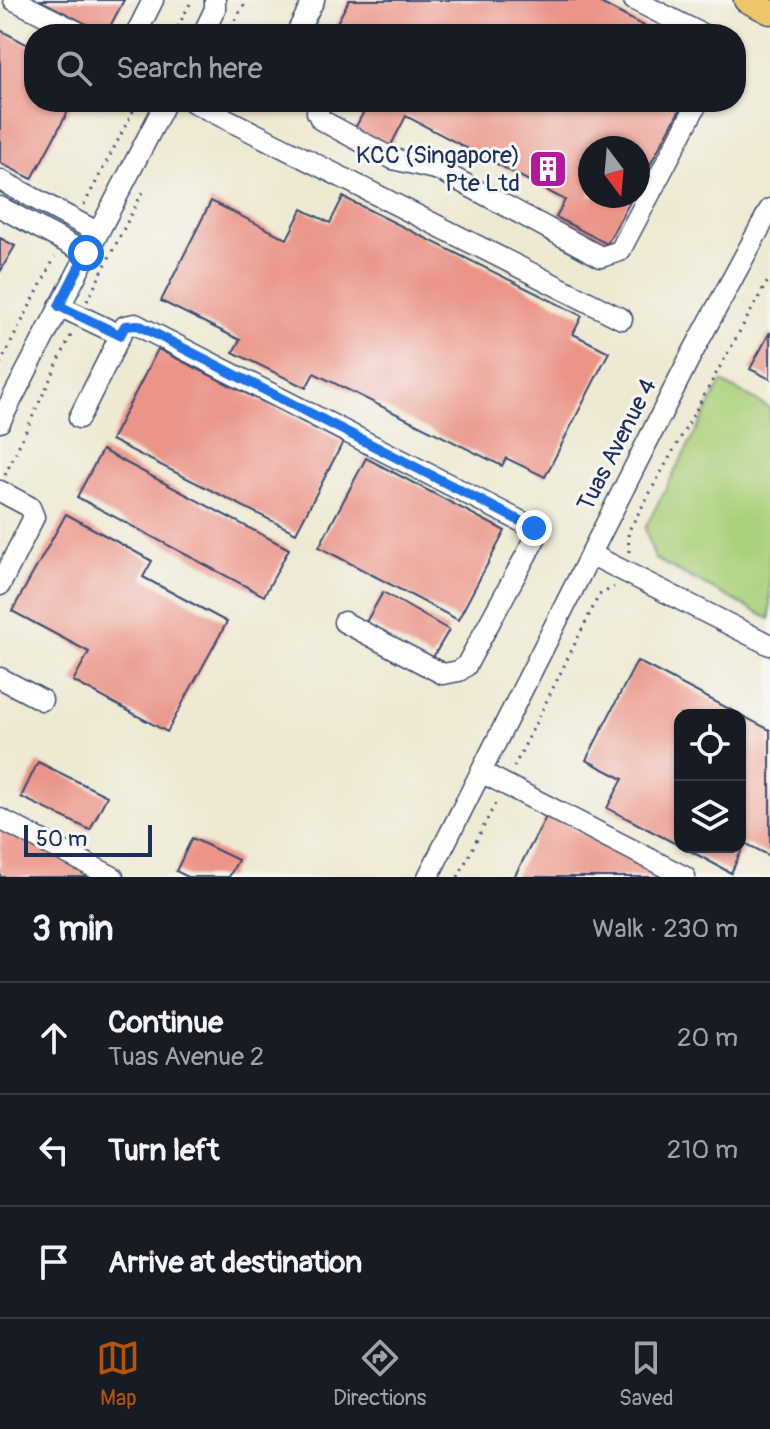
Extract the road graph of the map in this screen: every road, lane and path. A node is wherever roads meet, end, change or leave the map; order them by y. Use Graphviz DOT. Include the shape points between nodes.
graph roads {
  1 [pos="14,0"];
  2 [pos="153,0"];
  3 [pos="192,0"];
  4 [pos="247,0"];
  5 [pos="314,0"];
  6 [pos="634,0"];
  7 [pos="746,0"];
  8 [pos="770,12"];
  9 [pos="62,24"];
  10 [pos="141,24"];
  11 [pos="179,24"];
  12 [pos="233,24"];
  13 [pos="301,24"];
  14 [pos="682,24"];
  15 [pos="161,112"];
  16 [pos="213,112"];
  17 [pos="318,112"];
  18 [pos="693,112"];
  19 [pos="0,180"];
  20 [pos="144,187"];
  21 [pos="0,207"];
  22 [pos="770,209"];
  23 [pos="97,232"];
  24 [pos="86,253"];
  25 [pos="770,277"];
  26 [pos="59,306"];
  27 [pos="80,316"];
  28 [pos="622,319"];
  29 [pos="120,335"];
  30 [pos="1,418"];
  31 [pos="79,418"];
  32 [pos="0,488"];
  33 [pos="592,555"];
  34 [pos="636,564"];
  35 [pos="0,585"];
  36 [pos="611,587"];
  37 [pos="344,622"];
  38 [pos="770,645"];
  39 [pos="0,678"];
  40 [pos="42,700"];
  41 [pos="481,772"];
  42 [pos="506,784"];
  43 [pos="0,819"];
  44 [pos="113,877"];
  45 [pos="428,877"];
  46 [pos="458,877"];
  47 [pos="685,877"];
  1 -- 9 [label="street"];
  2 -- 10 [label="street"];
  3 -- 11 [label="path"];
  4 -- 12 [label="path"];
  5 -- 13 [label="street"];
  6 -- 14 [label="street"];
  7 -- 8 [label="main road"];
  15 -- 23 [label="street"];
  16 -- 28 [label="street"];
  17 -- 18 [label="street" via="318,117 393,159 439,170 601,257 620,251"];
  19 -- 23 [label="street"];
  20 -- 27 [label="path"];
  21 -- 24 [label="street"];
  22 -- 33 [label="street, Tuas Avenue 4"];
  23 -- 24 [label="street"];
  24 -- 26 [label="street"];
  25 -- 34 [label="path" via="628,532 628,550"];
  26 -- 27 [label="street"];
  26 -- 30 [label="street"];
  27 -- 29 [label="street"];
  27 -- 32 [label="path"];
  29 -- 31 [label="street"];
  29 -- 37 [label="street" via="125,326 138,325 534,528 536,537 459,671 443,674"];
  32 -- 35 [label="street" via="30,507 34,517"];
  33 -- 38 [label="street"];
  33 -- 41 [label="street, Tuas Avenue 4"];
  36 -- 42 [label="path" via="599,595"];
  39 -- 40 [label="street"];
  41 -- 42 [label="street"];
  41 -- 45 [label="street, Tuas Avenue 4"];
  42 -- 46 [label="path"];
  42 -- 47 [label="street"];
  43 -- 44 [label="street"];
}
